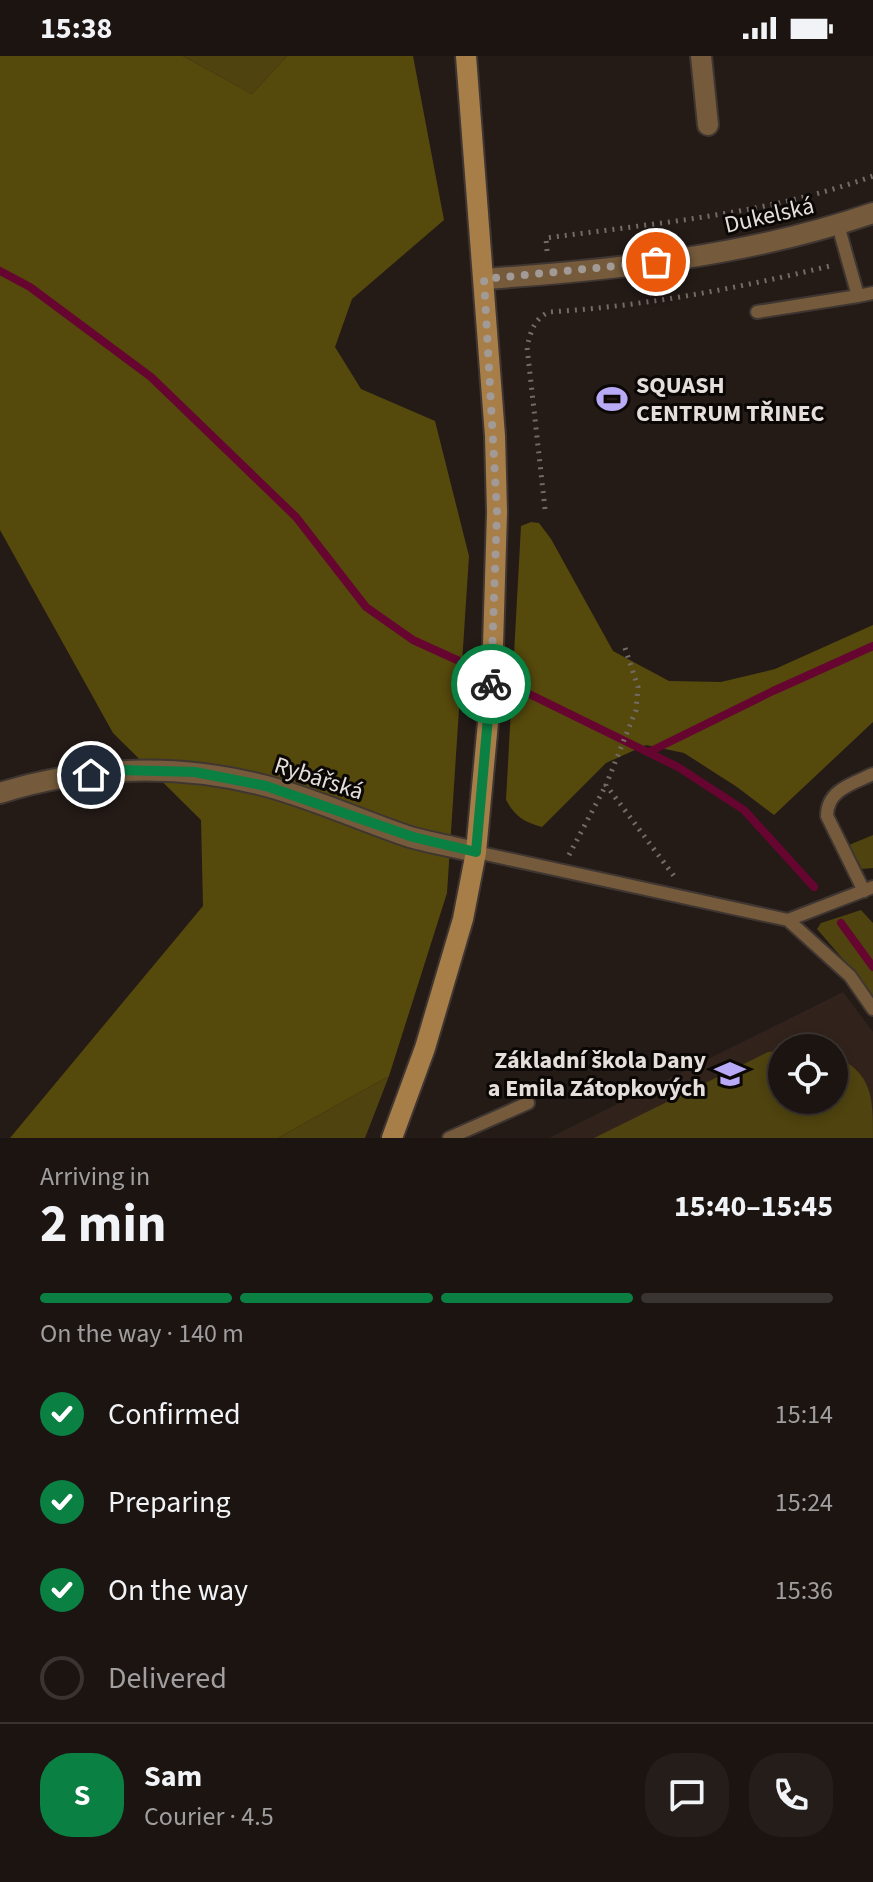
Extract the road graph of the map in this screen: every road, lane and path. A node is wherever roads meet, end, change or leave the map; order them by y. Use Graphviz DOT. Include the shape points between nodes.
graph roads {
  1 [pos="466,56"];
  2 [pos="701,56"];
  3 [pos="708,125"];
  4 [pos="873,176"];
  5 [pos="873,213"];
  6 [pos="838,225"];
  7 [pos="547,251"];
  8 [pos="849,262"];
  9 [pos="484,279"];
  10 [pos="873,293"];
  11 [pos="858,296"];
  12 [pos="757,312"];
  13 [pos="545,509"];
  14 [pos="625,648"];
  15 [pos="873,774"];
  16 [pos="606,785"];
  17 [pos="0,793"];
  18 [pos="476,852"];
  19 [pos="561,871"];
  20 [pos="868,889"];
  21 [pos="693,899"];
  22 [pos="788,920"];
  23 [pos="873,1009"];
  24 [pos="528,1103"];
  25 [pos="392,1138"];
  26 [pos="449,1138"];
  1 -- 9 [label="main road"];
  2 -- 3 [label="street"];
  4 -- 7 [label="path" via="789,201 546,238"];
  5 -- 6 [label="street, Dukelská"];
  6 -- 8 [label="lane"];
  6 -- 9 [label="street, Dukelská" via="713,255"];
  8 -- 11 [label="lane"];
  8 -- 13 [label="path" via="740,288 539,317 527,347"];
  9 -- 18 [label="main road" via="497,512 492,679"];
  10 -- 11 [label="lane"];
  11 -- 12 [label="lane"];
  14 -- 16 [label="path" via="638,687 636,710"];
  15 -- 20 [label="lane" via="834,793 827,806 827,816"];
  16 -- 19 [label="path"];
  16 -- 21 [label="path"];
  17 -- 18 [label="street, Rybářská" via="120,770 195,772 266,786 413,837"];
  18 -- 19 [label="lane"];
  18 -- 25 [label="main road" via="463,919"];
  19 -- 21 [label="lane"];
  20 -- 22 [label="lane"];
  21 -- 22 [label="lane"];
  22 -- 23 [label="lane" via="850,976"];
  24 -- 26 [label="lane"];
}
